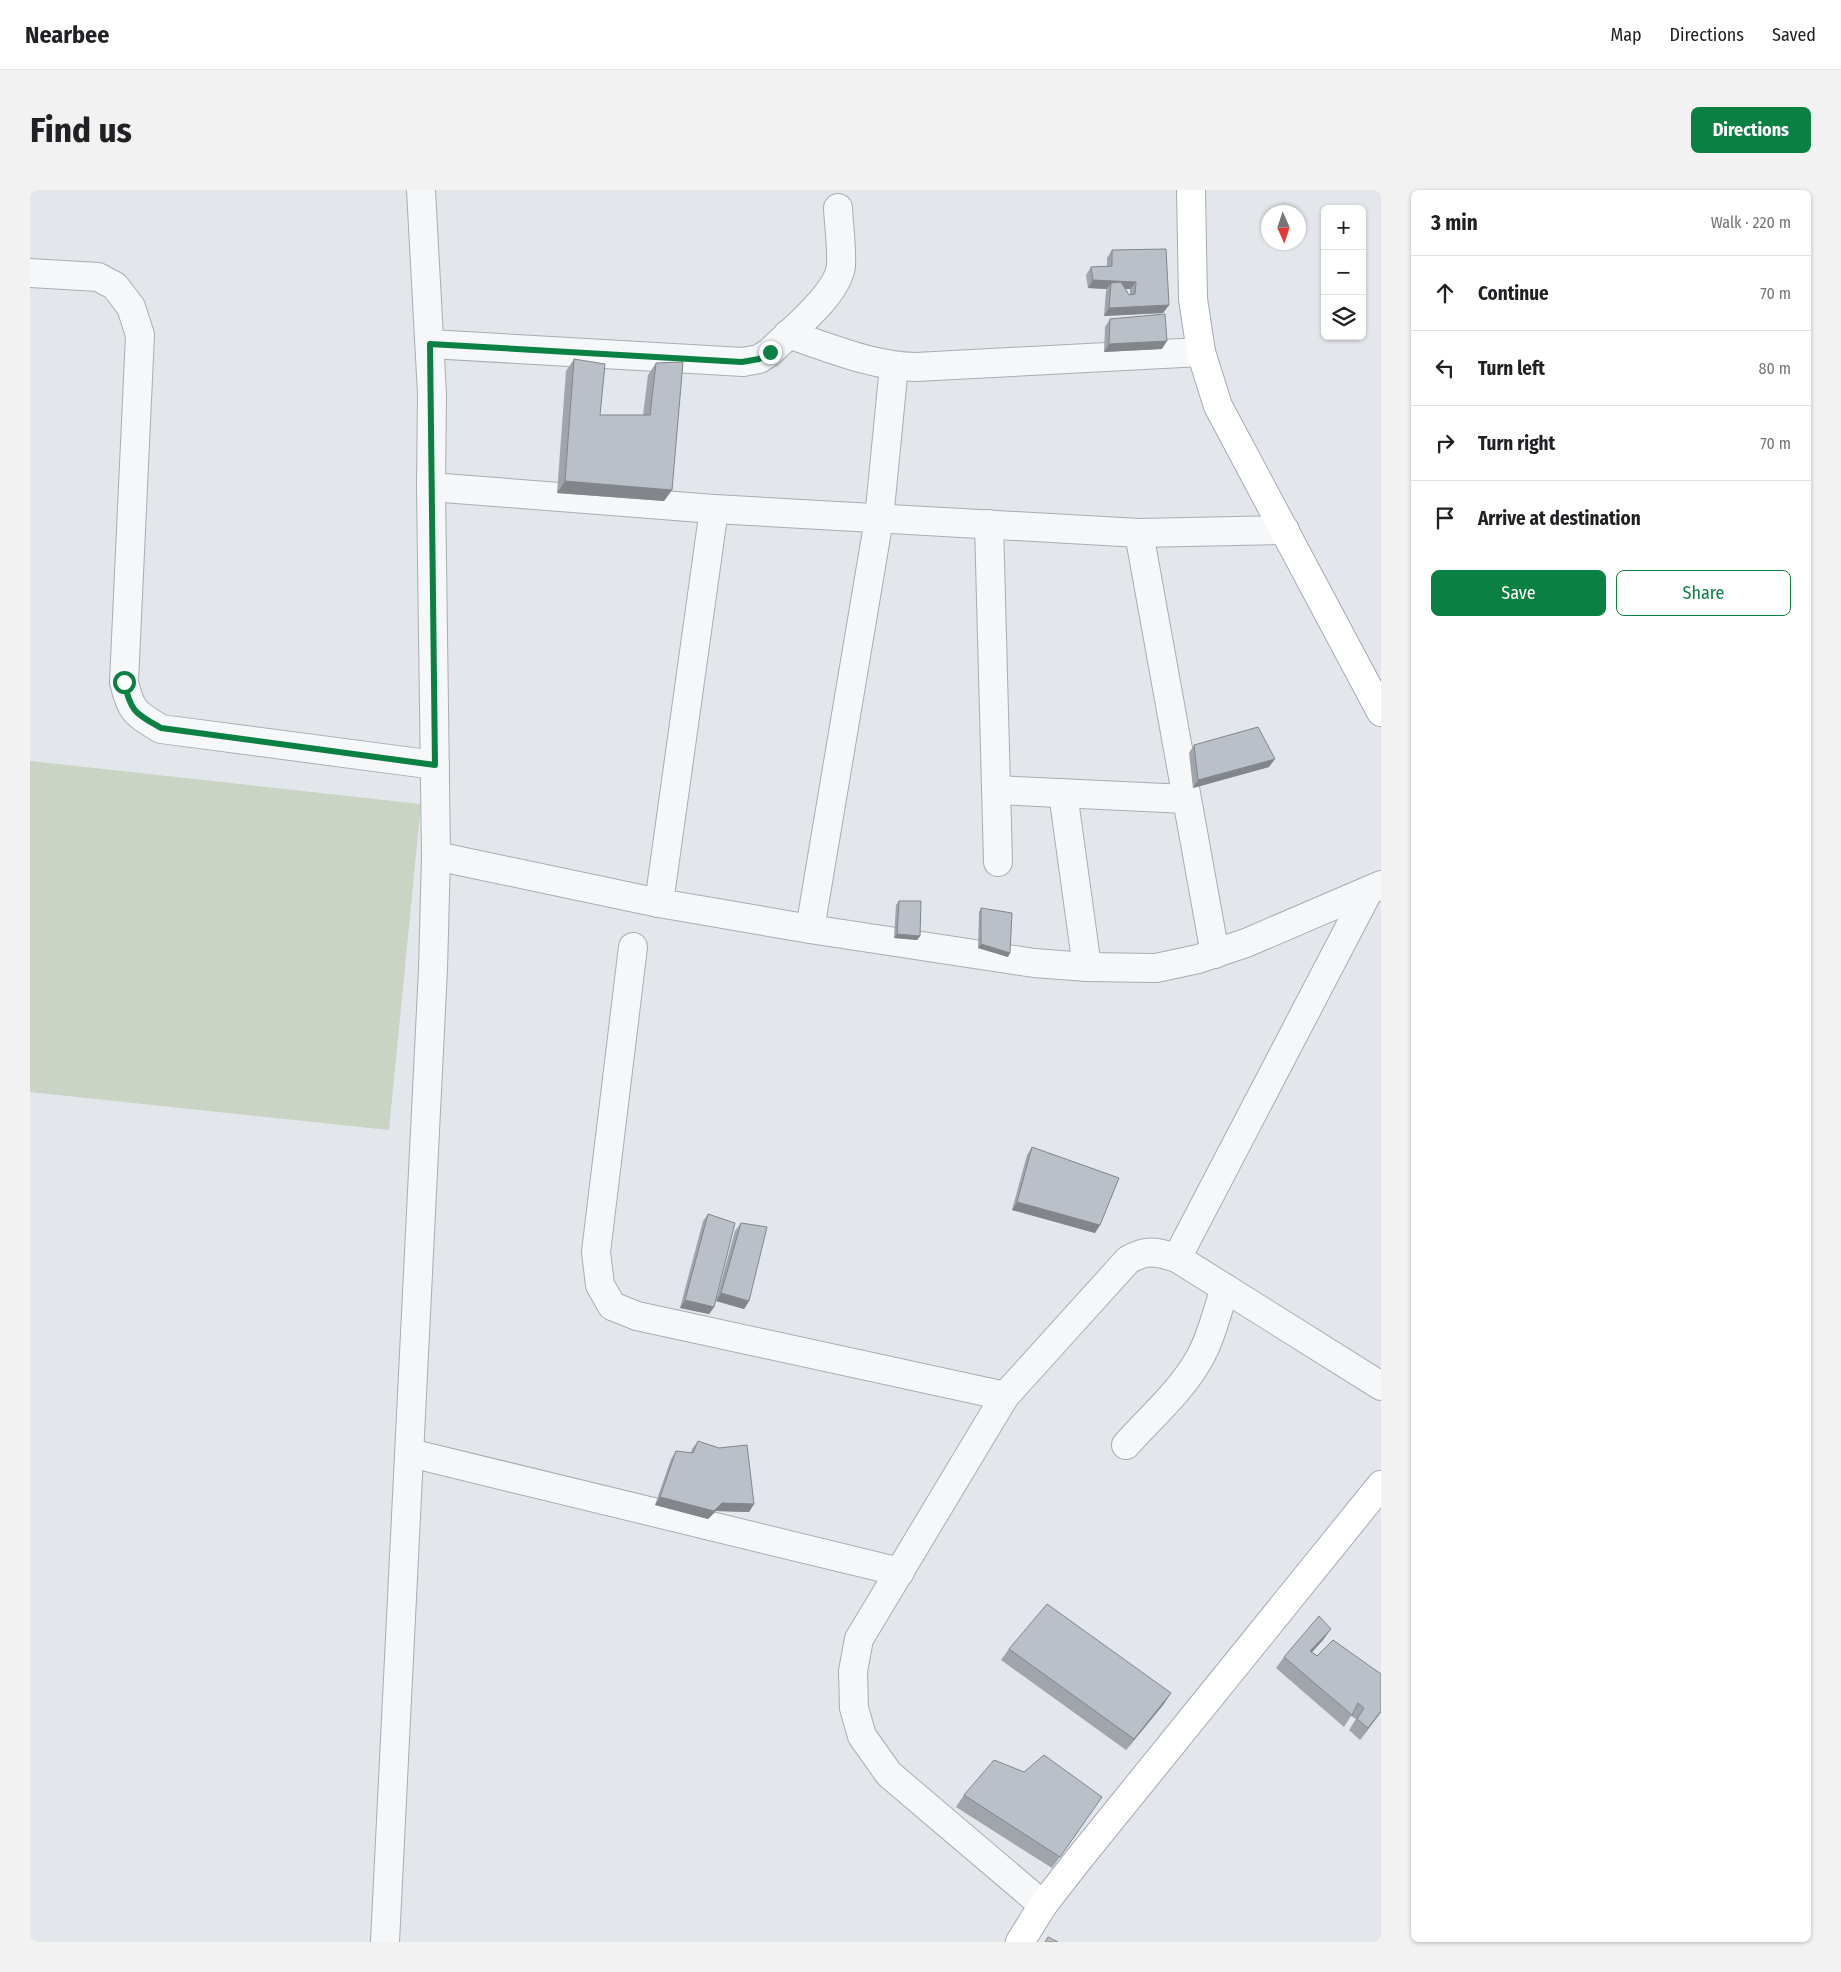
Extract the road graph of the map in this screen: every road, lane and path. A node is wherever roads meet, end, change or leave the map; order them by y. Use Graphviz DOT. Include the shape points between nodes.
graph roads {
  1 [pos="421,190"];
  2 [pos="1191,190"];
  3 [pos="838,208"];
  4 [pos="30,273"];
  5 [pos="788,334"];
  6 [pos="430,344"];
  7 [pos="1201,352"];
  8 [pos="894,366"];
  9 [pos="431,487"];
  10 [pos="714,509"];
  11 [pos="879,519"];
  12 [pos="989,524"];
  13 [pos="1285,530"];
  14 [pos="1139,533"];
  15 [pos="1381,712"];
  16 [pos="435,765"];
  17 [pos="996,790"];
  18 [pos="1063,793"];
  19 [pos="1186,800"];
  20 [pos="436,856"];
  21 [pos="998,862"];
  22 [pos="1375,887"];
  23 [pos="659,903"];
  24 [pos="810,930"];
  25 [pos="633,946"];
  26 [pos="1215,954"];
  27 [pos="1087,967"];
  28 [pos="1177,1258"];
  29 [pos="1225,1288"];
  30 [pos="1381,1386"];
  31 [pos="1005,1396"];
  32 [pos="1126,1445"];
  33 [pos="410,1453"];
  34 [pos="1381,1485"];
  35 [pos="900,1572"];
  36 [pos="1043,1905"];
  37 [pos="385,1942"];
  38 [pos="1020,1942"];
  1 -- 6 [label="street"];
  2 -- 7 [label="main road" via="1193,299"];
  3 -- 5 [label="street" via="841,266 838,278 828,294"];
  4 -- 16 [label="street" via="98,277 115,286 131,307 140,335 124,682 129,703 140,716 161,728"];
  5 -- 6 [label="street" via="759,359 742,362"];
  5 -- 8 [label="street"];
  6 -- 9 [label="street"];
  7 -- 8 [label="street"];
  7 -- 13 [label="main road" via="1218,406"];
  8 -- 11 [label="street"];
  9 -- 10 [label="street"];
  9 -- 16 [label="street"];
  10 -- 11 [label="street"];
  10 -- 23 [label="street"];
  11 -- 12 [label="street"];
  11 -- 24 [label="street"];
  12 -- 14 [label="street"];
  12 -- 17 [label="street"];
  13 -- 14 [label="street"];
  13 -- 15 [label="main road"];
  14 -- 19 [label="street"];
  16 -- 20 [label="street"];
  17 -- 18 [label="street"];
  17 -- 21 [label="street"];
  18 -- 19 [label="street"];
  18 -- 27 [label="street"];
  19 -- 26 [label="street"];
  20 -- 23 [label="street"];
  20 -- 33 [label="street"];
  22 -- 26 [label="street"];
  22 -- 28 [label="street"];
  23 -- 24 [label="street"];
  24 -- 27 [label="street" via="1034,963"];
  25 -- 31 [label="street" via="596,1252 600,1285 612,1306 637,1316"];
  26 -- 27 [label="street" via="1156,968"];
  28 -- 29 [label="street"];
  28 -- 31 [label="street" via="1158,1252 1142,1252 1128,1260"];
  29 -- 30 [label="street"];
  29 -- 32 [label="street" via="1199,1360 1185,1381"];
  31 -- 35 [label="street"];
  33 -- 35 [label="street"];
  33 -- 37 [label="street"];
  34 -- 36 [label="main road"];
  35 -- 36 [label="street" via="859,1639 853,1671 854,1708 862,1736 889,1774"];
  36 -- 38 [label="main road"];
}
